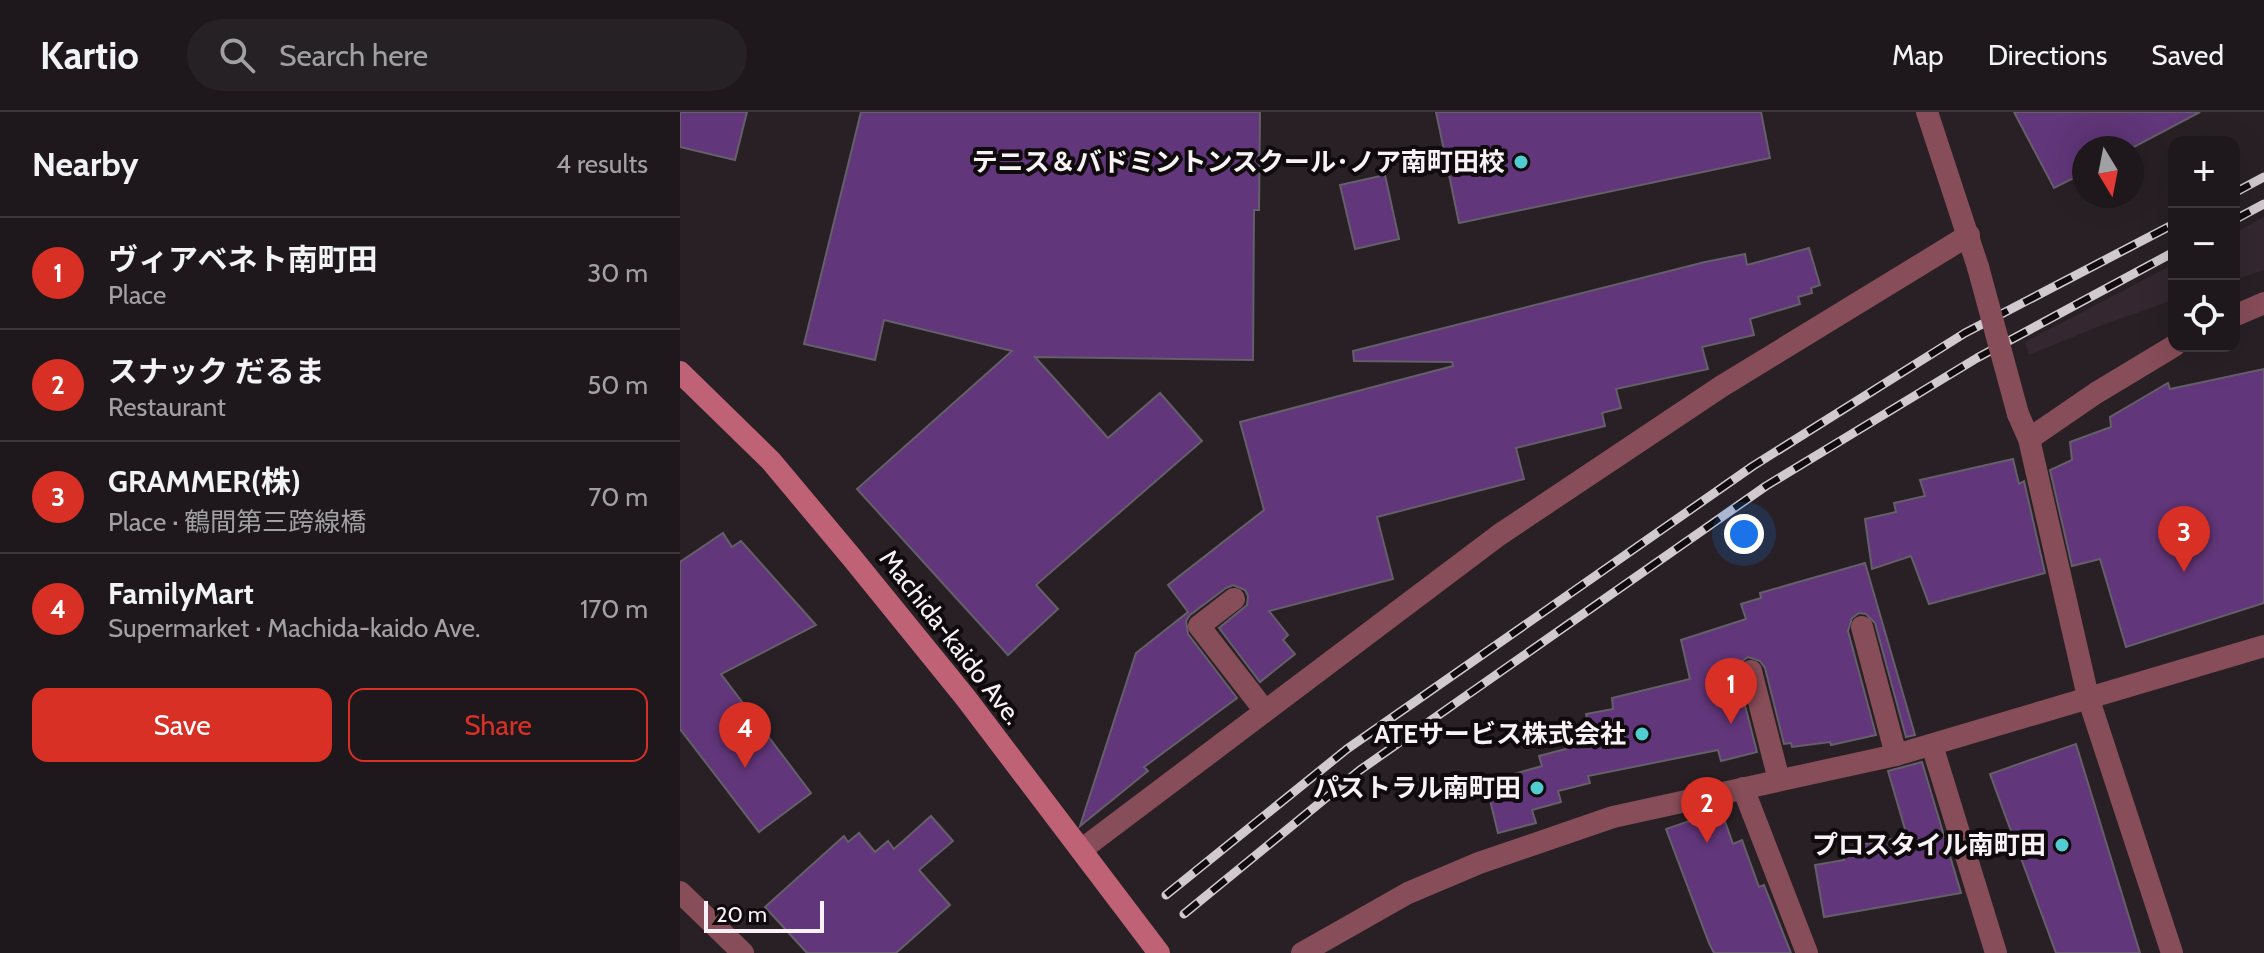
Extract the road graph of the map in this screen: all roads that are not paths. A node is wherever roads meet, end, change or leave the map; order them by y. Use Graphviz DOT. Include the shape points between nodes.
graph roads {
  1 [pos="1927,112"];
  2 [pos="1969,235"];
  3 [pos="2264,303"];
  4 [pos="2240,313"];
  5 [pos="2168,350"];
  6 [pos="680,372"];
  7 [pos="2029,439"];
  8 [pos="1234,599"];
  9 [pos="1862,627"];
  10 [pos="2264,646"];
  11 [pos="1751,671"];
  12 [pos="2088,697"];
  13 [pos="1265,711"];
  14 [pos="1932,745"];
  15 [pos="1896,755"];
  16 [pos="1779,780"];
  17 [pos="1743,788"];
  18 [pos="1081,850"];
  19 [pos="680,892"];
  20 [pos="743,953"];
  21 [pos="1159,953"];
  22 [pos="1302,953"];
  23 [pos="1807,953"];
  24 [pos="1996,953"];
  25 [pos="2172,953"];
  1 -- 2 [label="street"];
  2 -- 7 [label="street, bridge"];
  2 -- 13 [label="street" via="1591,473"];
  3 -- 4 [label="street"];
  5 -- 7 [label="street"];
  6 -- 18 [label="main road, Machida-kaido Ave." via="771,461 833,534"];
  7 -- 12 [label="street"];
  8 -- 13 [label="street" via="1199,626"];
  9 -- 15 [label="street"];
  10 -- 12 [label="street"];
  11 -- 16 [label="street"];
  12 -- 14 [label="street"];
  12 -- 25 [label="street"];
  13 -- 18 [label="street"];
  14 -- 15 [label="street"];
  14 -- 24 [label="street"];
  15 -- 16 [label="street"];
  16 -- 17 [label="street"];
  17 -- 22 [label="street" via="1613,817 1479,863 1408,893"];
  17 -- 23 [label="street"];
  18 -- 21 [label="main road, Machida-kaido Ave."];
  19 -- 20 [label="street"];
}
